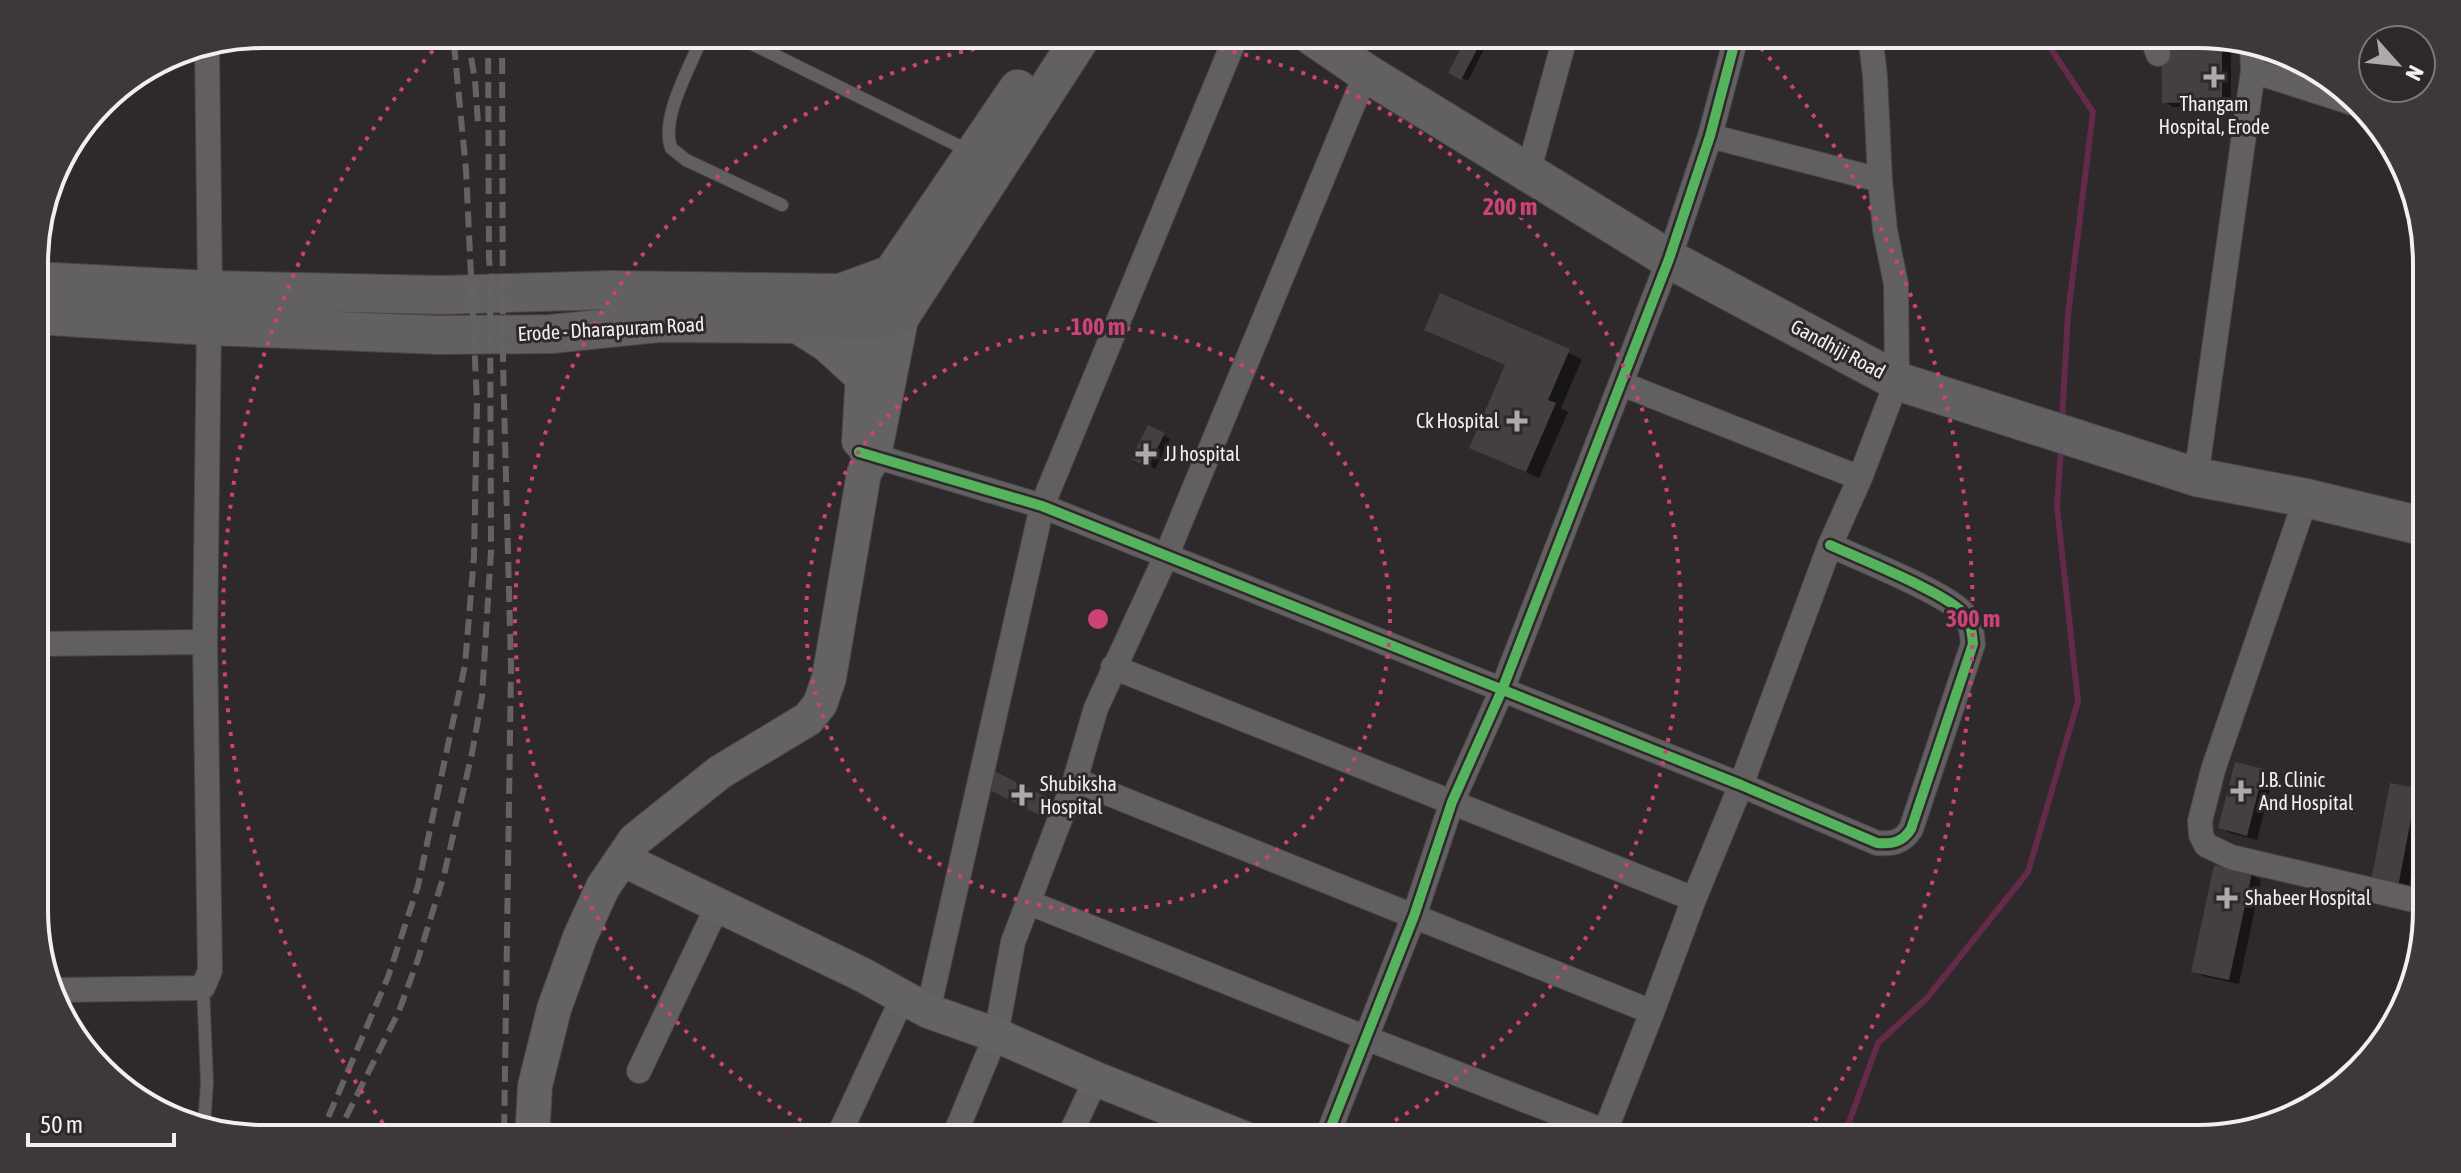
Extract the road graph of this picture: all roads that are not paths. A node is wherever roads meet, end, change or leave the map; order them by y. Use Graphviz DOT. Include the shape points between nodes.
graph roads {
  1 [pos="697,48"];
  2 [pos="760,48"];
  3 [pos="1046,48"];
  4 [pos="1072,48"];
  5 [pos="1231,48"];
  6 [pos="1329,48"];
  7 [pos="1562,48"];
  8 [pos="1733,48"];
  9 [pos="1872,48"];
  10 [pos="2252,55"];
  11 [pos="207,56"];
  12 [pos="2253,71"];
  13 [pos="1366,73"];
  14 [pos="2333,97"];
  15 [pos="1710,136"];
  16 [pos="975,154"];
  17 [pos="1528,173"];
  18 [pos="1880,180"];
  19 [pos="782,205"];
  20 [pos="1669,259"];
  21 [pos="48,283"];
  22 [pos="880,299"];
  23 [pos="210,308"];
  24 [pos="48,314"];
  25 [pos="794,324"];
  26 [pos="863,378"];
  27 [pos="1622,384"];
  28 [pos="1907,385"];
  29 [pos="865,460"];
  30 [pos="2196,477"];
  31 [pos="1860,478"];
  32 [pos="2306,498"];
  33 [pos="1042,506"];
  34 [pos="2413,524"];
  35 [pos="1830,545"];
  36 [pos="1167,554"];
  37 [pos="205,642"];
  38 [pos="48,644"];
  39 [pos="1113,667"];
  40 [pos="1502,690"];
  41 [pos="1075,780"];
  42 [pos="1741,785"];
  43 [pos="1452,802"];
  44 [pos="622,859"];
  45 [pos="1694,899"];
  46 [pos="2413,900"];
  47 [pos="1030,903"];
  48 [pos="718,905"];
  49 [pos="1414,916"];
  50 [pos="203,987"];
  51 [pos="63,990"];
  52 [pos="916,1004"];
  53 [pos="1652,1012"];
  54 [pos="996,1035"];
  55 [pos="1366,1038"];
  56 [pos="639,1071"];
  57 [pos="1096,1079"];
  58 [pos="205,1117"];
  59 [pos="533,1125"];
  60 [pos="845,1125"];
  61 [pos="959,1125"];
  62 [pos="1075,1125"];
  63 [pos="1204,1125"];
  64 [pos="1332,1125"];
  65 [pos="1579,1125"];
  66 [pos="1607,1125"];
  1 -- 19 [label="lane" via="668,131 671,148"];
  2 -- 16 [label="lane"];
  3 -- 16 [label="main road"];
  4 -- 22 [label="main road"];
  5 -- 33 [label="street"];
  6 -- 13 [label="main road, Gandhiji Road"];
  7 -- 17 [label="street"];
  8 -- 15 [label="street"];
  9 -- 18 [label="street"];
  10 -- 12 [label="street"];
  11 -- 23 [label="street"];
  12 -- 14 [label="street"];
  12 -- 30 [label="street"];
  13 -- 17 [label="main road, Gandhiji Road"];
  13 -- 36 [label="street"];
  15 -- 18 [label="street"];
  15 -- 20 [label="street"];
  16 -- 22 [label="main road"];
  17 -- 20 [label="main road, Gandhiji Road"];
  18 -- 28 [label="street"];
  20 -- 27 [label="street"];
  20 -- 28 [label="main road, Gandhiji Road"];
  21 -- 23 [label="main road, Erode - Dharapuram Road"];
  22 -- 23 [label="main road, Erode - Dharapuram Road" via="840,293 610,290"];
  22 -- 25 [label="main road, Erode - Dharapuram Road"];
  22 -- 26 [label="street"];
  22 -- 29 [label="street"];
  23 -- 24 [label="main road, Erode - Dharapuram Road"];
  23 -- 25 [label="main road, Erode - Dharapuram Road" via="440,335 551,334 658,323"];
  23 -- 37 [label="street"];
  25 -- 26 [label="street"];
  26 -- 29 [label="street"];
  27 -- 31 [label="street"];
  27 -- 40 [label="street"];
  28 -- 30 [label="main road, Gandhiji Road"];
  28 -- 31 [label="street"];
  29 -- 33 [label="street"];
  29 -- 44 [label="street" via="829,678 820,704 808,719 720,772 635,840"];
  30 -- 32 [label="main road, Gandhiji Road"];
  31 -- 35 [label="street"];
  32 -- 34 [label="main road, Gandhiji Road"];
  32 -- 46 [label="street" via="2213,770 2201,835 2206,845 2231,857"];
  33 -- 36 [label="street"];
  33 -- 52 [label="street"];
  35 -- 42 [label="street"];
  35 -- 42 [label="street" via="1942,598 1969,622 1973,644 1911,829 1902,841 1877,843"];
  36 -- 39 [label="street"];
  36 -- 40 [label="street"];
  37 -- 38 [label="street"];
  37 -- 50 [label="street" via="210,971"];
  39 -- 41 [label="street"];
  39 -- 43 [label="street"];
  40 -- 42 [label="street"];
  40 -- 43 [label="street"];
  41 -- 47 [label="street"];
  41 -- 49 [label="street"];
  42 -- 45 [label="street"];
  43 -- 45 [label="street"];
  43 -- 49 [label="street"];
  44 -- 48 [label="street"];
  44 -- 59 [label="street" via="603,887 554,1009 535,1086"];
  45 -- 53 [label="street"];
  47 -- 54 [label="street" via="1013,942"];
  47 -- 55 [label="street"];
  48 -- 52 [label="street"];
  48 -- 56 [label="street"];
  49 -- 53 [label="street"];
  49 -- 55 [label="street"];
  50 -- 51 [label="street"];
  50 -- 58 [label="lane"];
  52 -- 54 [label="street"];
  52 -- 60 [label="street"];
  53 -- 66 [label="street"];
  54 -- 57 [label="street"];
  54 -- 61 [label="street"];
  55 -- 64 [label="street"];
  55 -- 65 [label="street"];
  57 -- 62 [label="street"];
  57 -- 63 [label="street"];
}
